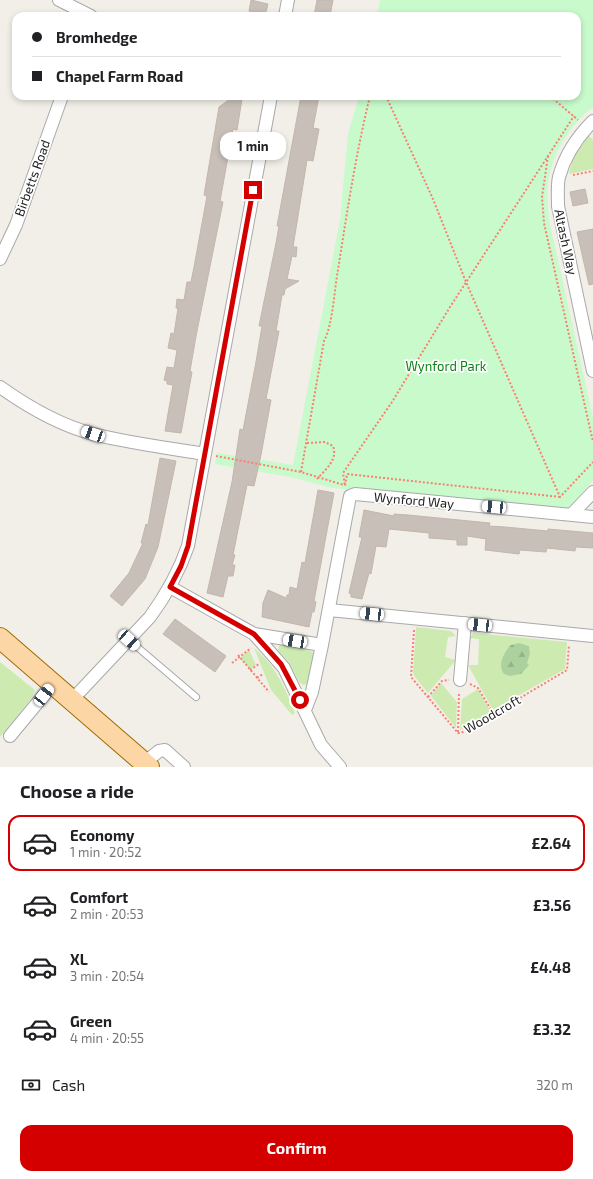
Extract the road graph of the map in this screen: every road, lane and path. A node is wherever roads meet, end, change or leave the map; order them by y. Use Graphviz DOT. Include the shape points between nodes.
graph roads {
  1 [pos="59,0"];
  2 [pos="288,0"];
  3 [pos="83,12"];
  4 [pos="286,12"];
  5 [pos="61,100"];
  6 [pos="270,100"];
  7 [pos="369,100"];
  8 [pos="388,100"];
  9 [pos="555,100"];
  10 [pos="574,116"];
  11 [pos="589,125"];
  12 [pos="548,155"];
  13 [pos="593,171"];
  14 [pos="558,178"];
  15 [pos="0,259"];
  16 [pos="466,282"];
  17 [pos="593,371"];
  18 [pos="0,387"];
  19 [pos="593,442"];
  20 [pos="307,443"];
  21 [pos="205,454"];
  22 [pos="593,462"];
  23 [pos="301,472"];
  24 [pos="317,479"];
  25 [pos="345,486"];
  26 [pos="348,490"];
  27 [pos="593,492"];
  28 [pos="560,497"];
  29 [pos="572,514"];
  30 [pos="593,517"];
  31 [pos="170,587"];
  32 [pos="329,610"];
  33 [pos="415,619"];
  34 [pos="465,623"];
  35 [pos="254,634"];
  36 [pos="571,634"];
  37 [pos="593,636"];
  38 [pos="0,638"];
  39 [pos="129,640"];
  40 [pos="322,645"];
  41 [pos="251,648"];
  42 [pos="238,656"];
  43 [pos="232,663"];
  44 [pos="258,664"];
  45 [pos="250,670"];
  46 [pos="263,674"];
  47 [pos="257,678"];
  48 [pos="460,680"];
  49 [pos="53,684"];
  50 [pos="269,692"];
  51 [pos="196,697"];
  52 [pos="71,701"];
  53 [pos="305,710"];
  54 [pos="458,733"];
  55 [pos="10,736"];
  56 [pos="146,765"];
  57 [pos="184,767"];
  58 [pos="340,767"];
  1 -- 3 [label="street"];
  2 -- 4 [label="street"];
  5 -- 15 [label="street, Birbetts Road" via="16,225"];
  6 -- 21 [label="street"];
  7 -- 20 [label="path" via="346,220 330,329 324,341"];
  8 -- 16 [label="path" via="433,199"];
  9 -- 10 [label="path"];
  10 -- 11 [label="path"];
  10 -- 12 [label="path"];
  11 -- 14 [label="street, Altash Way" via="575,141"];
  12 -- 16 [label="path"];
  12 -- 19 [label="path" via="543,190 544,223"];
  13 -- 14 [label="path"];
  14 -- 17 [label="street, Altash Way" via="558,206"];
  16 -- 25 [label="path" via="392,402 343,473"];
  16 -- 28 [label="path"];
  18 -- 21 [label="street" via="28,407 93,434"];
  20 -- 23 [label="path"];
  20 -- 24 [label="path" via="325,442 333,446 335,452 334,459"];
  21 -- 23 [label="path"];
  21 -- 31 [label="street" via="188,546"];
  22 -- 28 [label="path"];
  23 -- 24 [label="path"];
  24 -- 25 [label="path"];
  25 -- 26 [label="path"];
  25 -- 28 [label="path" via="347,474"];
  27 -- 29 [label="street"];
  29 -- 30 [label="street, Wynford Way"];
  29 -- 32 [label="street, Wynford Way" via="355,494 350,496"];
  31 -- 35 [label="street"];
  31 -- 39 [label="street" via="150,617"];
  32 -- 33 [label="street"];
  32 -- 40 [label="street"];
  33 -- 34 [label="street"];
  33 -- 54 [label="path, Woodcroft" via="411,677"];
  34 -- 36 [label="street"];
  34 -- 48 [label="street"];
  35 -- 40 [label="street"];
  35 -- 53 [label="street" via="284,668"];
  36 -- 37 [label="street"];
  36 -- 54 [label="path, Woodcroft" via="567,670 462,733"];
  38 -- 49 [label="main road"];
  39 -- 51 [label="lane"];
  39 -- 52 [label="street"];
  40 -- 53 [label="street" via="312,692"];
  41 -- 42 [label="path"];
  42 -- 43 [label="path"];
  42 -- 45 [label="path"];
  44 -- 45 [label="path"];
  45 -- 47 [label="path"];
  46 -- 47 [label="path"];
  47 -- 50 [label="path"];
  48 -- 54 [label="path"];
  49 -- 52 [label="main road"];
  49 -- 55 [label="street"];
  52 -- 56 [label="main road"];
  53 -- 58 [label="street" via="321,745"];
  56 -- 57 [label="street" via="159,751 165,750"];
}
